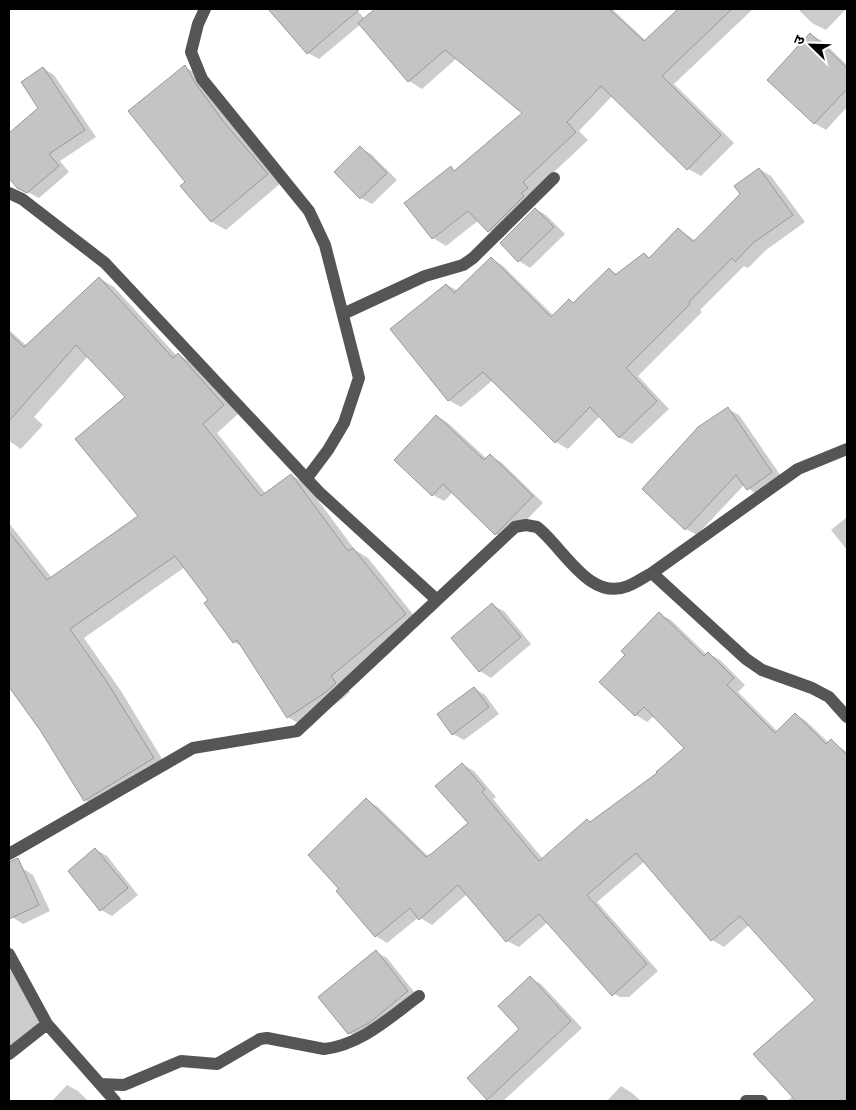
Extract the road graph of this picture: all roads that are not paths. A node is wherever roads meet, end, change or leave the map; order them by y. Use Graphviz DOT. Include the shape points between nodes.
graph roads {
  1 [pos="205,9"];
  2 [pos="554,178"];
  3 [pos="9,193"];
  4 [pos="343,314"];
  5 [pos="847,449"];
  6 [pos="306,478"];
  7 [pos="652,573"];
  8 [pos="437,600"];
  9 [pos="847,718"];
  10 [pos="9,854"];
  11 [pos="9,954"];
  12 [pos="419,996"];
  13 [pos="46,1024"];
  14 [pos="9,1054"];
  15 [pos="100,1084"];
  16 [pos="115,1101"];
  17 [pos="746,1101"];
  18 [pos="762,1101"];
  1 -- 4 [label="street" via="191,52 202,79 309,211 325,245"];
  2 -- 4 [label="street" via="463,265 425,276"];
  3 -- 6 [label="street" via="22,199 105,263"];
  4 -- 6 [label="street" via="358,378 344,423"];
  5 -- 7 [label="street" via="798,469"];
  6 -- 8 [label="street"];
  7 -- 8 [label="street" via="628,586 612,589 600,586 585,576 537,527 526,524 515,527 501,538"];
  7 -- 9 [label="street" via="746,659 762,670 829,697"];
  8 -- 10 [label="street" via="297,732 193,748"];
  11 -- 13 [label="street"];
  12 -- 15 [label="street" via="358,1040 341,1046 324,1049 267,1038 216,1064 181,1061 124,1085"];
  13 -- 14 [label="street"];
  13 -- 15 [label="street"];
  15 -- 16 [label="street"];
  17 -- 18 [label="street"];
}
